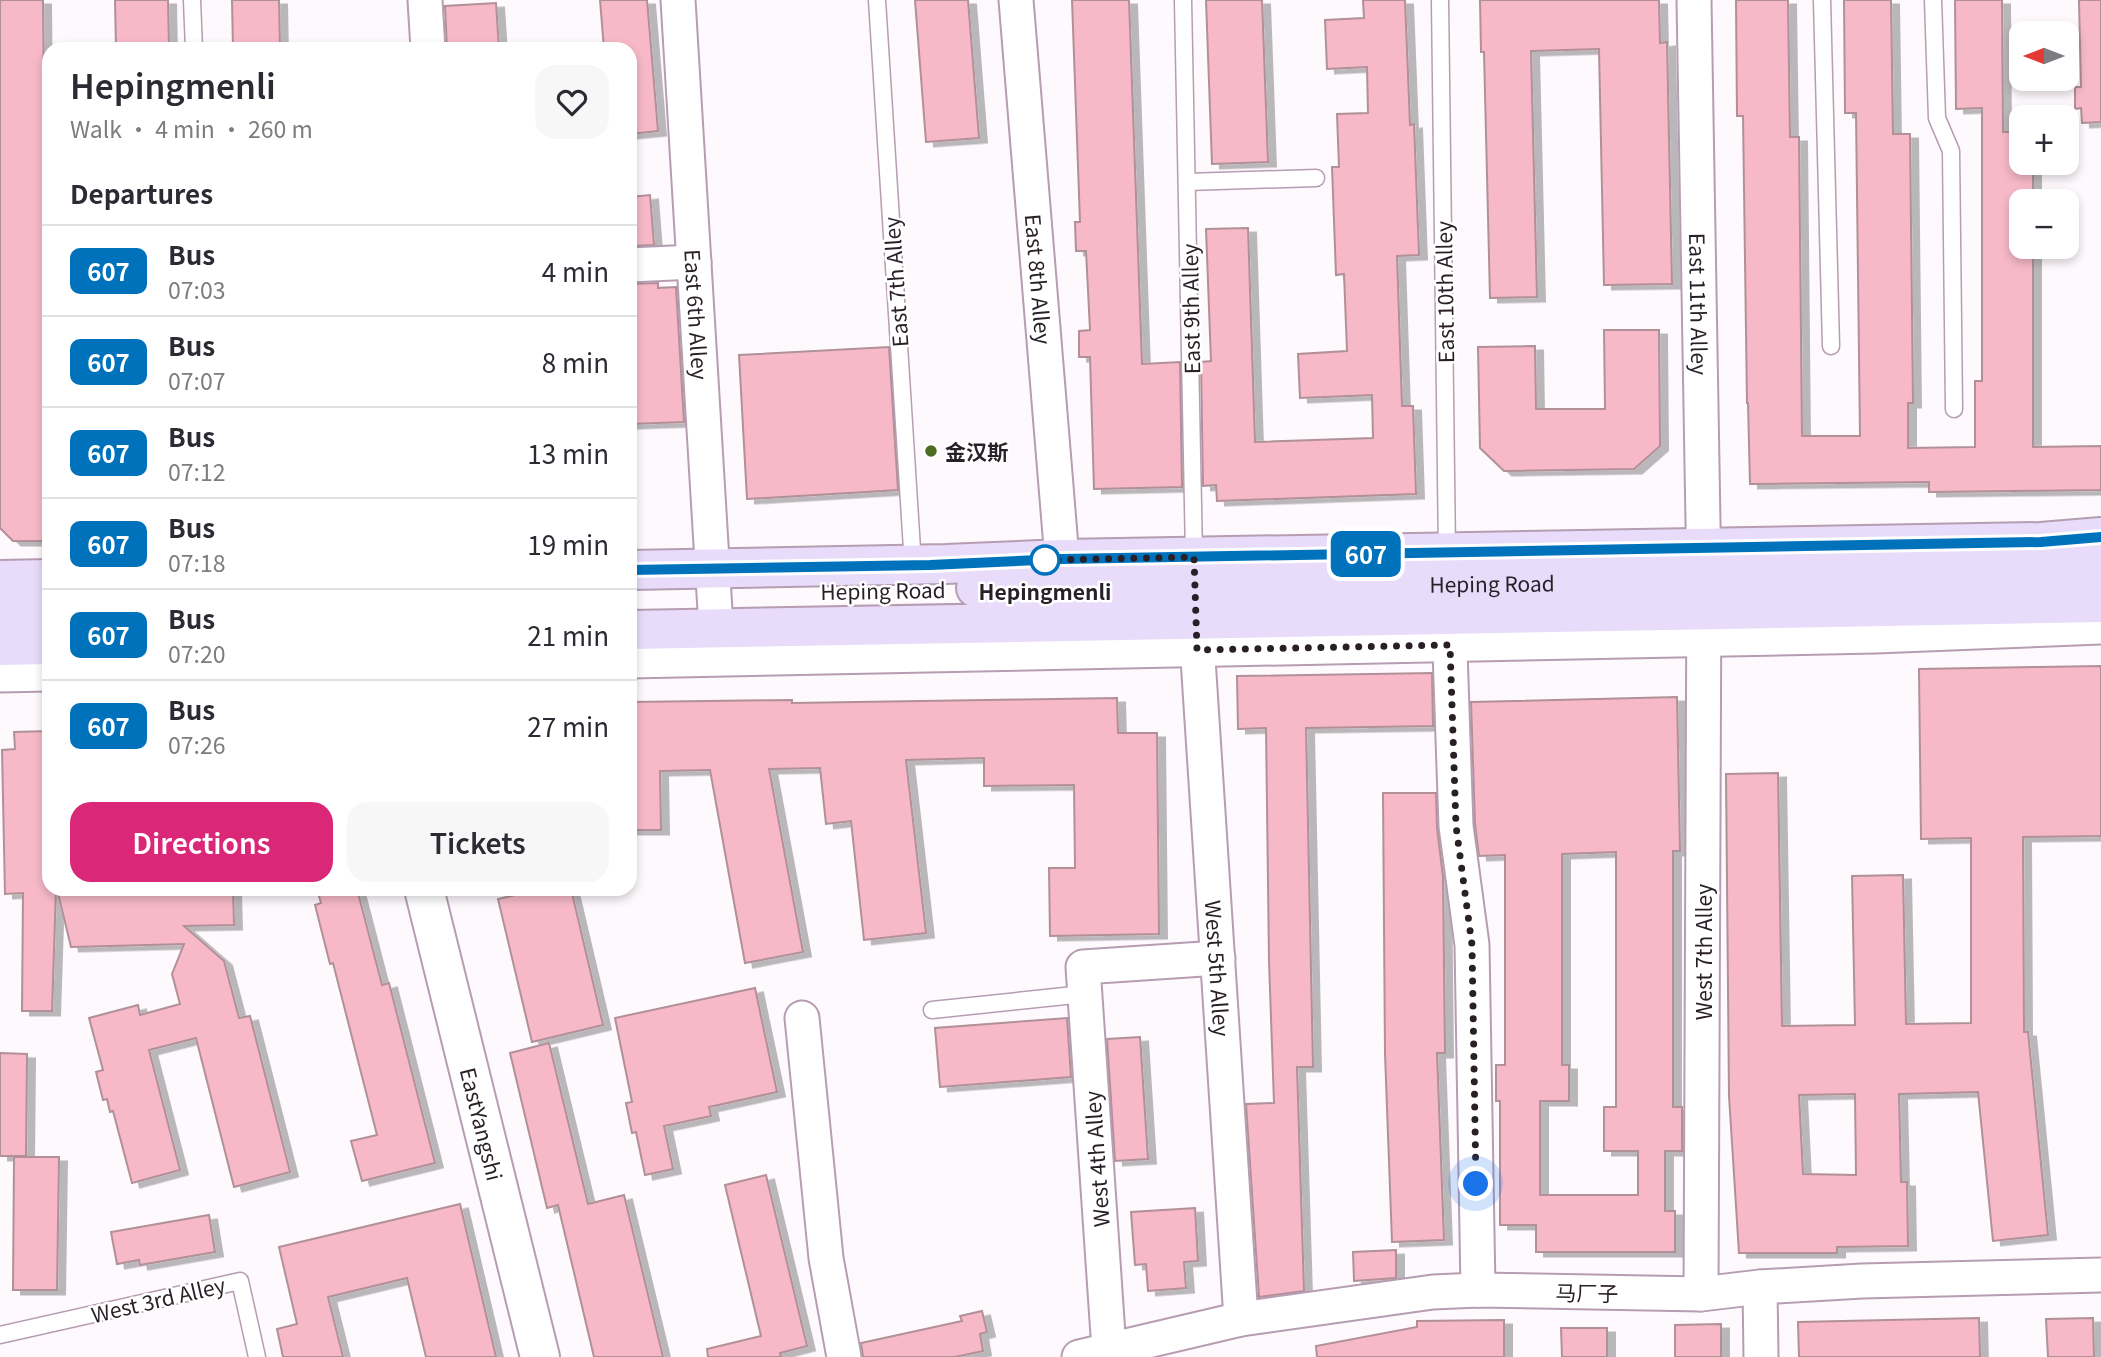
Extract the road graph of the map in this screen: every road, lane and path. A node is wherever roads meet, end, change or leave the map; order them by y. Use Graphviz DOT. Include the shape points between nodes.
graph roads {
  1 [pos="192,0"];
  2 [pos="425,0"];
  3 [pos="678,0"];
  4 [pos="877,0"];
  5 [pos="1016,0"];
  6 [pos="1183,0"];
  7 [pos="1440,0"];
  8 [pos="1694,0"];
  9 [pos="1822,0"];
  10 [pos="1933,0"];
  11 [pos="194,42"];
  12 [pos="428,42"];
  13 [pos="1316,178"];
  14 [pos="1187,182"];
  15 [pos="694,262"];
  16 [pos="637,265"];
  17 [pos="1831,346"];
  18 [pos="1954,409"];
  19 [pos="2101,537"];
  20 [pos="1062,559"];
  21 [pos="913,565"];
  22 [pos="2101,571"];
  23 [pos="637,572"];
  24 [pos="42,579"];
  25 [pos="0,580"];
  26 [pos="1704,595"];
  27 [pos="637,596"];
  28 [pos="714,596"];
  29 [pos="1448,599"];
  30 [pos="1195,602"];
  31 [pos="2101,603"];
  32 [pos="42,611"];
  33 [pos="0,613"];
  34 [pos="637,626"];
  35 [pos="2101,627"];
  36 [pos="42,645"];
  37 [pos="0,646"];
  38 [pos="637,660"];
  39 [pos="42,674"];
  40 [pos="0,675"];
  41 [pos="426,896"];
  42 [pos="1219,958"];
  43 [pos="1084,980"];
  44 [pos="932,1010"];
  45 [pos="802,1018"];
  46 [pos="2101,1275"];
  47 [pos="1760,1287"];
  48 [pos="1478,1290"];
  49 [pos="1701,1294"];
  50 [pos="1241,1320"];
  51 [pos="0,1335"];
  52 [pos="1094,1353"];
  53 [pos="257,1357"];
  54 [pos="540,1357"];
  55 [pos="844,1357"];
  56 [pos="1760,1357"];
  1 -- 11 [label="lane"];
  2 -- 12 [label="street"];
  3 -- 15 [label="street, East 6th Alley"];
  4 -- 21 [label="lane, East 7th Alley"];
  5 -- 20 [label="street, East 8th Alley"];
  6 -- 14 [label="lane, East 9th Alley"];
  7 -- 29 [label="lane, East 10th Alley"];
  8 -- 26 [label="street, East 11th Alley"];
  9 -- 17 [label="lane"];
  10 -- 18 [label="lane" via="1937,118 1951,151"];
  13 -- 14 [label="lane"];
  14 -- 30 [label="lane, East 9th Alley"];
  15 -- 16 [label="street"];
  15 -- 28 [label="street, East 6th Alley"];
  19 -- 26 [label="main road" via="2041,542"];
  20 -- 21 [label="main road"];
  20 -- 30 [label="main road"];
  21 -- 28 [label="main road"];
  22 -- 26 [label="main road, Heping Road"];
  23 -- 28 [label="main road"];
  24 -- 25 [label="main road"];
  26 -- 29 [label="main road, Heping Road"];
  26 -- 29 [label="main road"];
  26 -- 31 [label="main road, Heping Road"];
  26 -- 35 [label="street" via="1876,636"];
  26 -- 49 [label="street, West 7th Alley"];
  27 -- 28 [label="main road, Heping Road"];
  28 -- 30 [label="main road, Heping Road"];
  28 -- 34 [label="main road, Heping Road"];
  29 -- 30 [label="main road, Heping Road"];
  29 -- 30 [label="main road"];
  29 -- 48 [label="street" via="1456,826 1472,945"];
  30 -- 38 [label="street"];
  30 -- 42 [label="street, West 5th Alley"];
  32 -- 33 [label="main road"];
  36 -- 37 [label="main road"];
  39 -- 40 [label="street"];
  41 -- 54 [label="street, EastYangshi"];
  42 -- 43 [label="street"];
  42 -- 50 [label="street, West 5th Alley"];
  43 -- 44 [label="lane"];
  43 -- 52 [label="street, West 4th Alley"];
  45 -- 55 [label="street" via="826,1258"];
  46 -- 47 [label="street, 马厂子"];
  47 -- 49 [label="street, 马厂子"];
  47 -- 56 [label="street"];
  48 -- 49 [label="street, 马厂子"];
  48 -- 50 [label="street, 马厂子" via="1433,1292"];
  50 -- 52 [label="street, 马厂子"];
  51 -- 53 [label="lane, West 3rd Alley" via="240,1281"];
}
